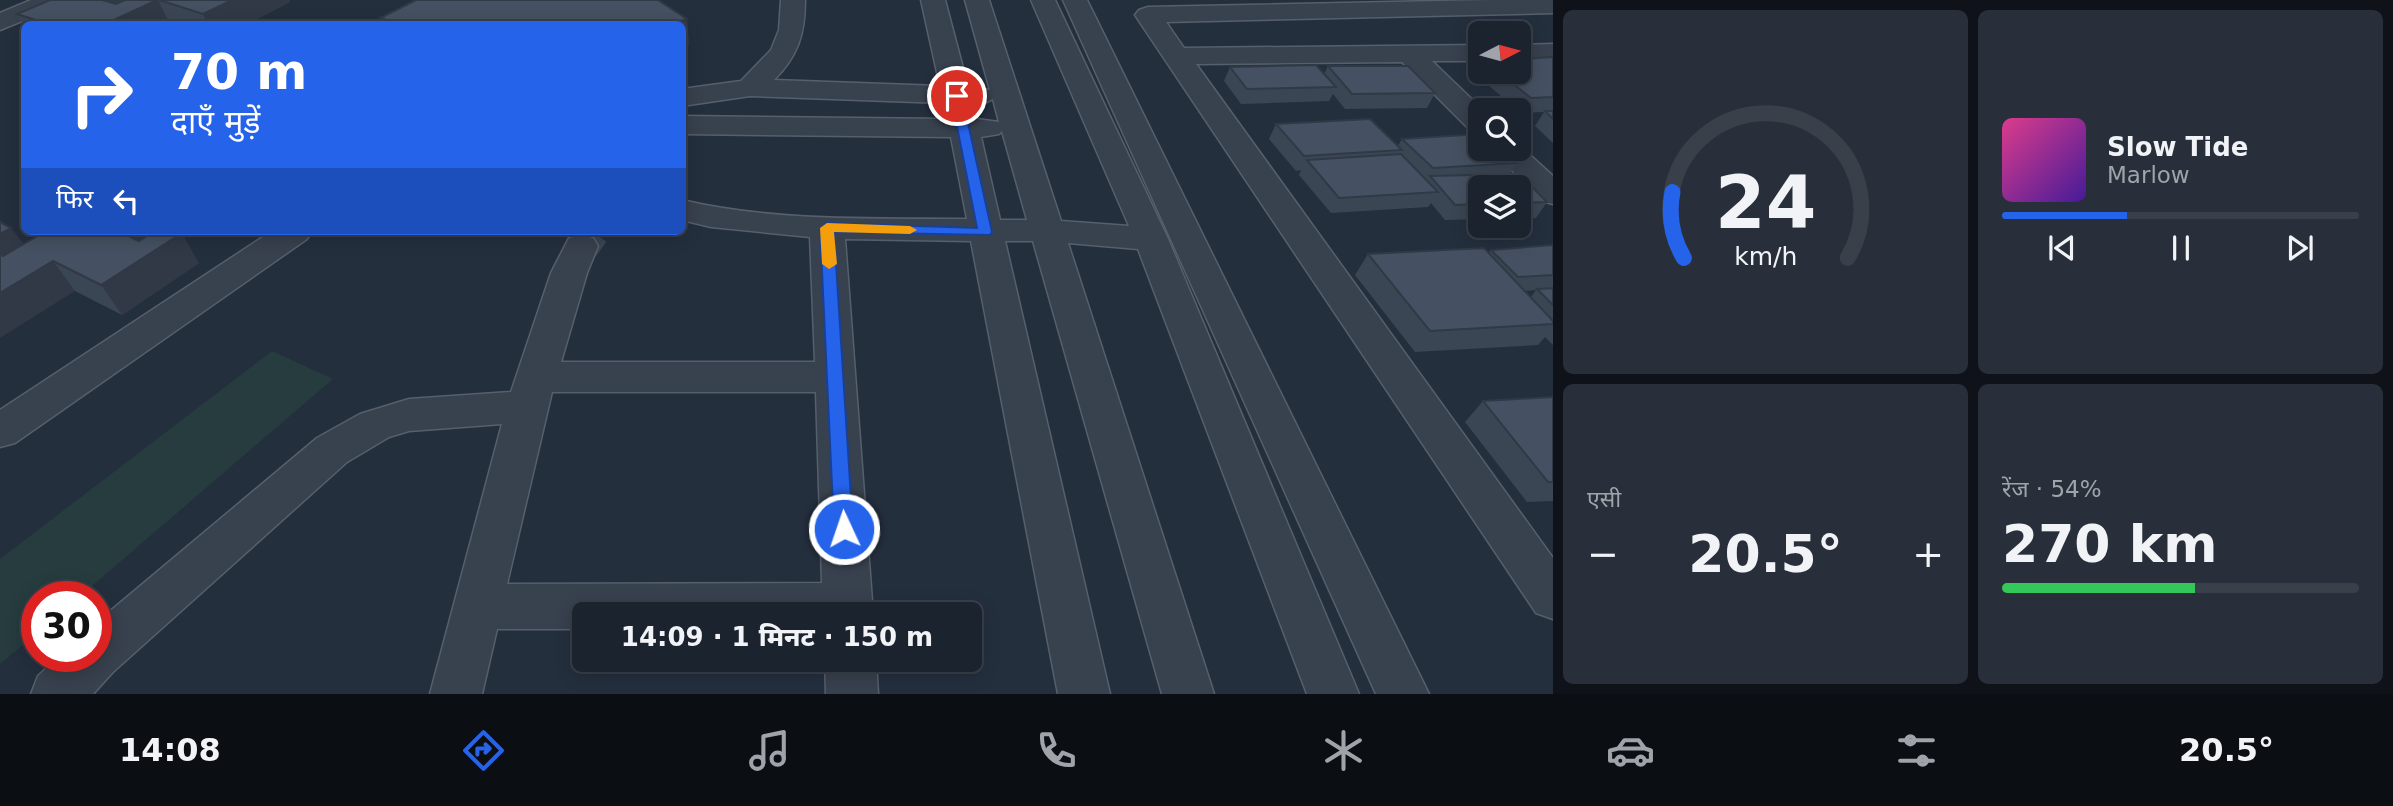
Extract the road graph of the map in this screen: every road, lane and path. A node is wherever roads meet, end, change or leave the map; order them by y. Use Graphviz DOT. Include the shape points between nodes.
graph roads {
  1 [pos="52,0"];
  2 [pos="793,0"];
  3 [pos="933,0"];
  4 [pos="977,0"];
  5 [pos="1553,6"];
  6 [pos="1063,8"];
  7 [pos="0,22"];
  8 [pos="1531,52"];
  9 [pos="1553,52"];
  10 [pos="1408,53"];
  11 [pos="1468,53"];
  12 [pos="1174,55"];
  13 [pos="750,88"];
  14 [pos="686,97"];
  15 [pos="960,112"];
  16 [pos="1011,112"];
  17 [pos="1468,112"];
  18 [pos="686,125"];
  19 [pos="1519,161"];
  20 [pos="1553,194"];
  21 [pos="686,211"];
  22 [pos="827,228"];
  23 [pos="1047,231"];
  24 [pos="985,232"];
  25 [pos="289,235"];
  26 [pos="1151,239"];
  27 [pos="581,246"];
  28 [pos="836,377"];
  29 [pos="532,392"];
  30 [pos="0,431"];
  31 [pos="1553,597"];
  32 [pos="848,602"];
  33 [pos="478,607"];
  34 [pos="572,608"];
  35 [pos="112,641"];
  36 [pos="79,672"];
  37 [pos="851,672"];
  38 [pos="57,694"];
  39 [pos="456,694"];
  40 [pos="852,694"];
  41 [pos="1084,694"];
  42 [pos="1188,694"];
  43 [pos="1333,694"];
  44 [pos="1403,694"];
  1 -- 7 [label="street"];
  2 -- 13 [label="street" via="790,42 779,60"];
  3 -- 15 [label="street"];
  4 -- 16 [label="street"];
  5 -- 12 [label="street" via="1148,15"];
  6 -- 26 [label="street"];
  6 -- 44 [label="street"];
  8 -- 9 [label="street"];
  10 -- 11 [label="street"];
  10 -- 12 [label="street"];
  10 -- 17 [label="street"];
  12 -- 31 [label="street"];
  13 -- 14 [label="street"];
  13 -- 15 [label="street"];
  15 -- 16 [label="street"];
  15 -- 18 [label="street" via="722,127"];
  15 -- 24 [label="street"];
  16 -- 23 [label="street"];
  19 -- 20 [label="street"];
  21 -- 22 [label="street"];
  22 -- 24 [label="street"];
  22 -- 28 [label="street"];
  23 -- 24 [label="street"];
  23 -- 26 [label="street"];
  23 -- 42 [label="street"];
  24 -- 41 [label="street"];
  25 -- 30 [label="street"];
  26 -- 43 [label="street"];
  27 -- 29 [label="street"];
  28 -- 29 [label="street"];
  28 -- 32 [label="street"];
  29 -- 33 [label="street"];
  29 -- 35 [label="street" via="409,415 375,425 332,450"];
  33 -- 34 [label="street"];
  33 -- 39 [label="street"];
  36 -- 38 [label="street"];
  37 -- 40 [label="street"];
}
